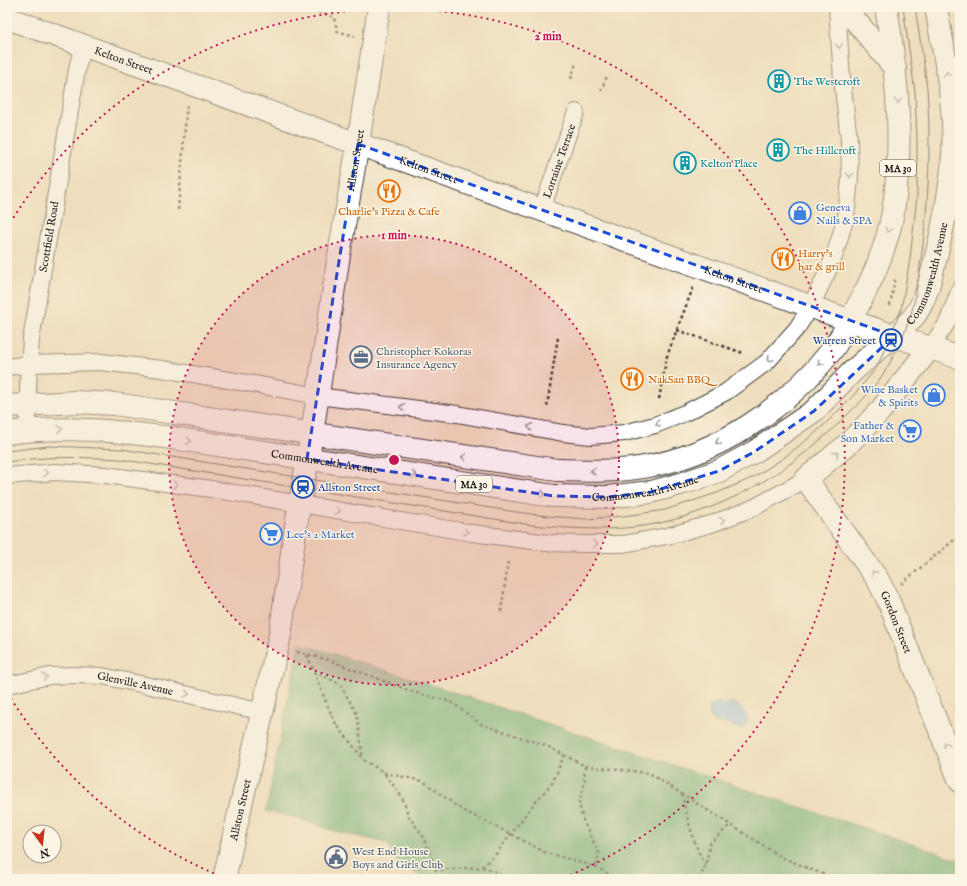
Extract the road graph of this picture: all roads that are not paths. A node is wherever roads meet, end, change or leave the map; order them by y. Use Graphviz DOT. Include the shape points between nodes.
graph roads {
  1 [pos="379,7"];
  2 [pos="837,7"];
  3 [pos="844,7"];
  4 [pos="886,7"];
  5 [pos="936,7"];
  6 [pos="7,18"];
  7 [pos="84,46"];
  8 [pos="895,68"];
  9 [pos="576,112"];
  10 [pos="358,144"];
  11 [pos="542,209"];
  12 [pos="960,289"];
  13 [pos="811,306"];
  14 [pos="851,321"];
  15 [pos="894,336"];
  16 [pos="930,348"];
  17 [pos="960,358"];
  18 [pos="29,364"];
  19 [pos="7,367"];
  20 [pos="318,396"];
  21 [pos="17,405"];
  22 [pos="28,430"];
  23 [pos="7,433"];
  24 [pos="312,434"];
  25 [pos="307,459"];
  26 [pos="7,476"];
  27 [pos="806,479"];
  28 [pos="299,504"];
  29 [pos="7,685"];
  30 [pos="262,712"];
  31 [pos="960,781"];
  32 [pos="224,879"];
  1 -- 10 [label="main road, Allston Street"];
  2 -- 13 [label="street, one-way" via="849,140 849,195 846,217 833,260"];
  3 -- 8 [label="main road"];
  4 -- 8 [label="main road, Commonwealth Avenue / MA 30"];
  15 -- 5 [label="main road, Commonwealth Avenue / MA 30, one-way" via="915,316 922,302 939,242 950,186 953,155 952,115"];
  6 -- 7 [label="main road, Kelton Street"];
  7 -- 10 [label="main road, Kelton Street"];
  7 -- 18 [label="street, Scottfield Road" via="74,86"];
  8 -- 14 [label="main road, Commonwealth Avenue / MA 30, one-way" via="899,117 898,164 892,213 877,265"];
  9 -- 11 [label="street, Lorraine Terrace"];
  10 -- 11 [label="main road, Kelton Street"];
  10 -- 20 [label="main road, Allston Street"];
  11 -- 13 [label="main road, Kelton Street"];
  12 -- 16 [label="street" via="947,323"];
  13 -- 14 [label="main road, Kelton Street"];
  13 -- 20 [label="street, one-way" via="797,328 767,362 726,392 685,413 655,425 624,433 591,436 563,433 457,414"];
  14 -- 15 [label="main road, Kelton Street"];
  14 -- 24 [label="main road, Commonwealth Avenue / MA 30, one-way" via="832,350 800,387 769,412 706,448 646,467 608,472 557,470"];
  15 -- 16 [label="main road"];
  25 -- 15 [label="main road, Commonwealth Avenue / MA 30, one-way" via="554,496 608,497 652,492 719,471 754,452 814,411 854,370"];
  16 -- 17 [label="main road"];
  27 -- 16 [label="main road, one-way" via="849,443 880,411"];
  18 -- 19 [label="street"];
  18 -- 20 [label="street" via="100,362 154,368"];
  18 -- 21 [label="street, Scottfield Road"];
  20 -- 24 [label="main road, Allston Street"];
  21 -- 22 [label="street, Scottfield Road"];
  21 -- 24 [label="main road, Commonwealth Avenue / MA 30" via="76,402 115,404"];
  22 -- 23 [label="main road, Commonwealth Avenue / MA 30"];
  22 -- 25 [label="main road, Commonwealth Avenue / MA 30, one-way" via="77,429 122,432"];
  24 -- 25 [label="main road, Allston Street"];
  25 -- 28 [label="main road, Allston Street"];
  26 -- 28 [label="street, one-way" via="56,472 105,475"];
  28 -- 27 [label="street, one-way" via="548,542 623,544 711,524 753,508"];
  31 -- 27 [label="main road, Gordon Street, one-way" via="878,580"];
  28 -- 30 [label="main road, Allston Street" via="280,635"];
  29 -- 30 [label="street, Glenville Avenue, one-way" via="50,676 102,676"];
  30 -- 32 [label="main road, Allston Street"];
}
